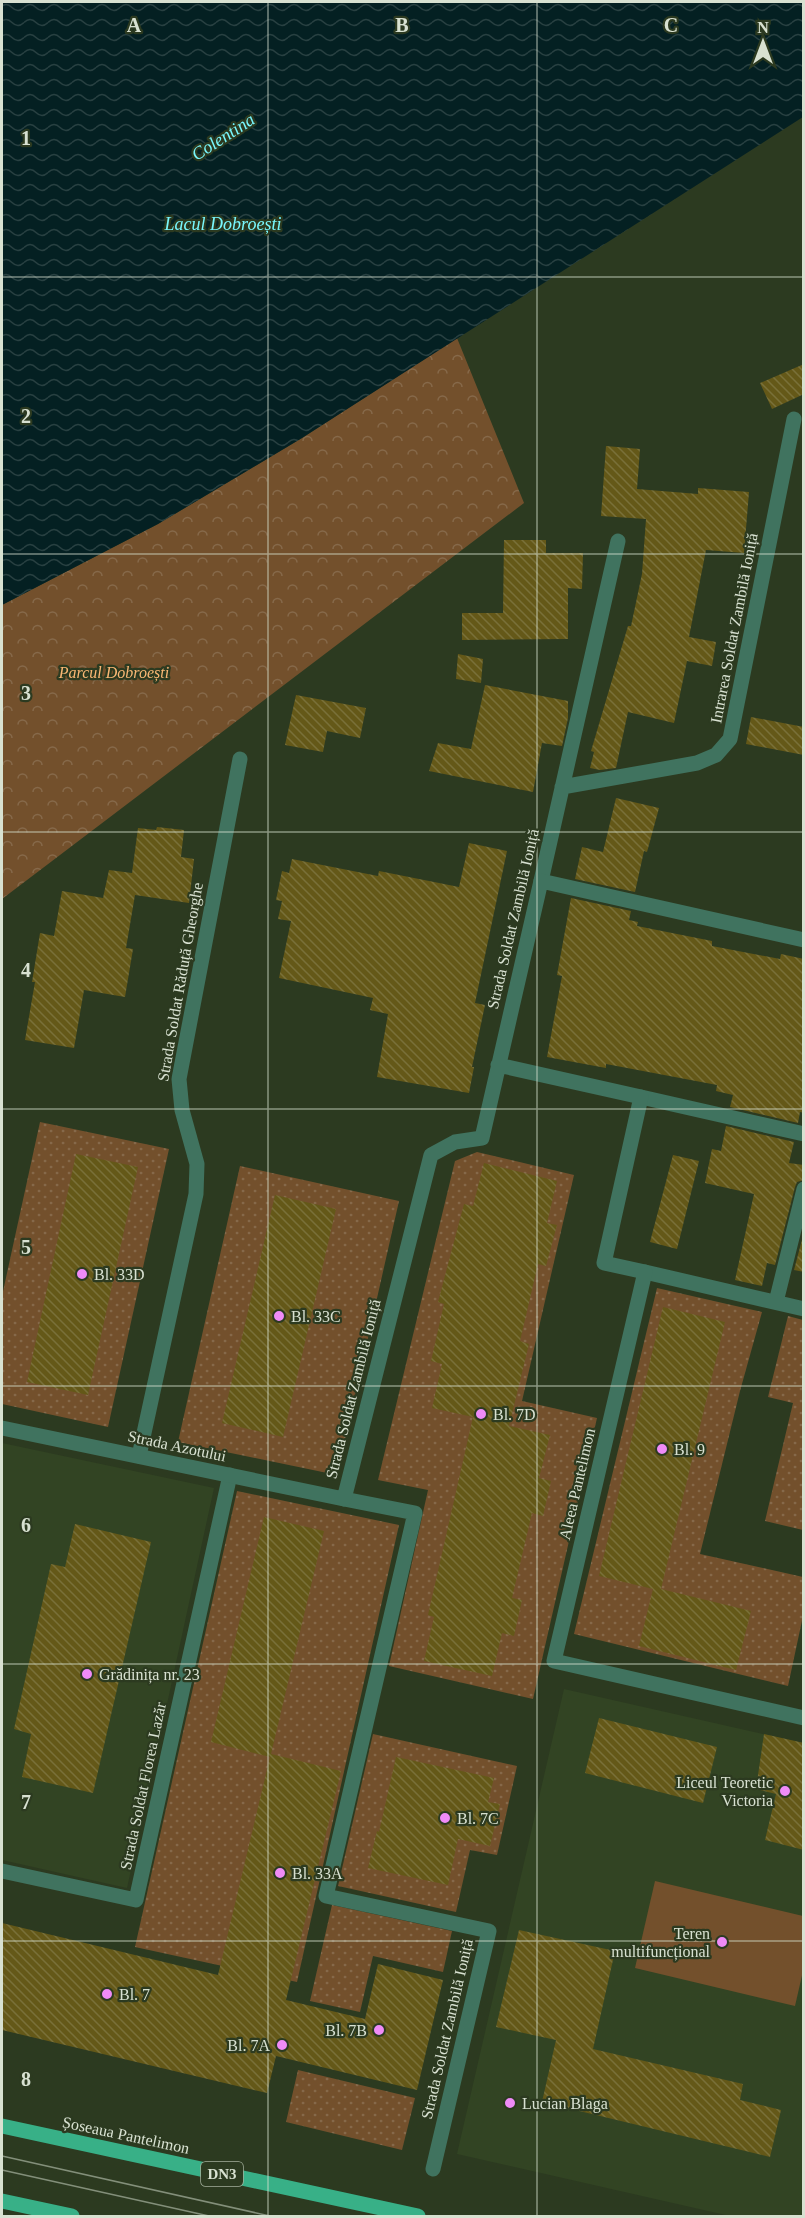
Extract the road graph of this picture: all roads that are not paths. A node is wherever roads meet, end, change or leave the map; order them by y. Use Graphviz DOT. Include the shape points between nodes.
graph roads {
  1 [pos="794,419"];
  2 [pos="618,541"];
  3 [pos="240,759"];
  4 [pos="562,787"];
  5 [pos="541,881"];
  6 [pos="804,940"];
  7 [pos="498,1065"];
  8 [pos="641,1097"];
  9 [pos="804,1134"];
  10 [pos="804,1189"];
  11 [pos="645,1272"];
  12 [pos="776,1302"];
  13 [pos="804,1309"];
  14 [pos="2,1428"];
  15 [pos="139,1456"];
  16 [pos="230,1475"];
  17 [pos="344,1499"];
  18 [pos="804,1718"];
  19 [pos="2,1871"];
  20 [pos="2,2126"];
  21 [pos="433,2169"];
  22 [pos="2,2201"];
  23 [pos="72,2217"];
  24 [pos="418,2217"];
  1 -- 4 [label="street, Intrarea Soldat Zambilă Ioniță" via="730,740 716,755 697,763"];
  2 -- 4 [label="street, Strada Soldat Zambilă Ioniță"];
  3 -- 15 [label="street, Strada Soldat Răduță Gheorghe" via="179,1079 182,1110 197,1164 196,1194"];
  4 -- 5 [label="street, Strada Soldat Zambilă Ioniță"];
  5 -- 6 [label="street"];
  5 -- 7 [label="street, Strada Soldat Zambilă Ioniță"];
  7 -- 8 [label="street"];
  7 -- 17 [label="street, Strada Soldat Zambilă Ioniță" via="482,1138 455,1142 430,1155"];
  8 -- 9 [label="street"];
  8 -- 11 [label="street" via="604,1263"];
  10 -- 12 [label="street"];
  11 -- 12 [label="street"];
  11 -- 18 [label="street, Aleea Pantelimon" via="554,1660"];
  12 -- 13 [label="street"];
  14 -- 15 [label="street, Strada Azotului"];
  15 -- 16 [label="street, Strada Azotului"];
  16 -- 17 [label="street, Strada Azotului"];
  16 -- 19 [label="street, Strada Soldat Florea Lazăr" via="136,1900"];
  17 -- 21 [label="street, Strada Soldat Zambilă Ioniță" via="415,1513 326,1896 489,1931"];
  20 -- 24 [label="main road, Șoseaua Pantelimon / DN3"];
  22 -- 23 [label="main road"];
}
